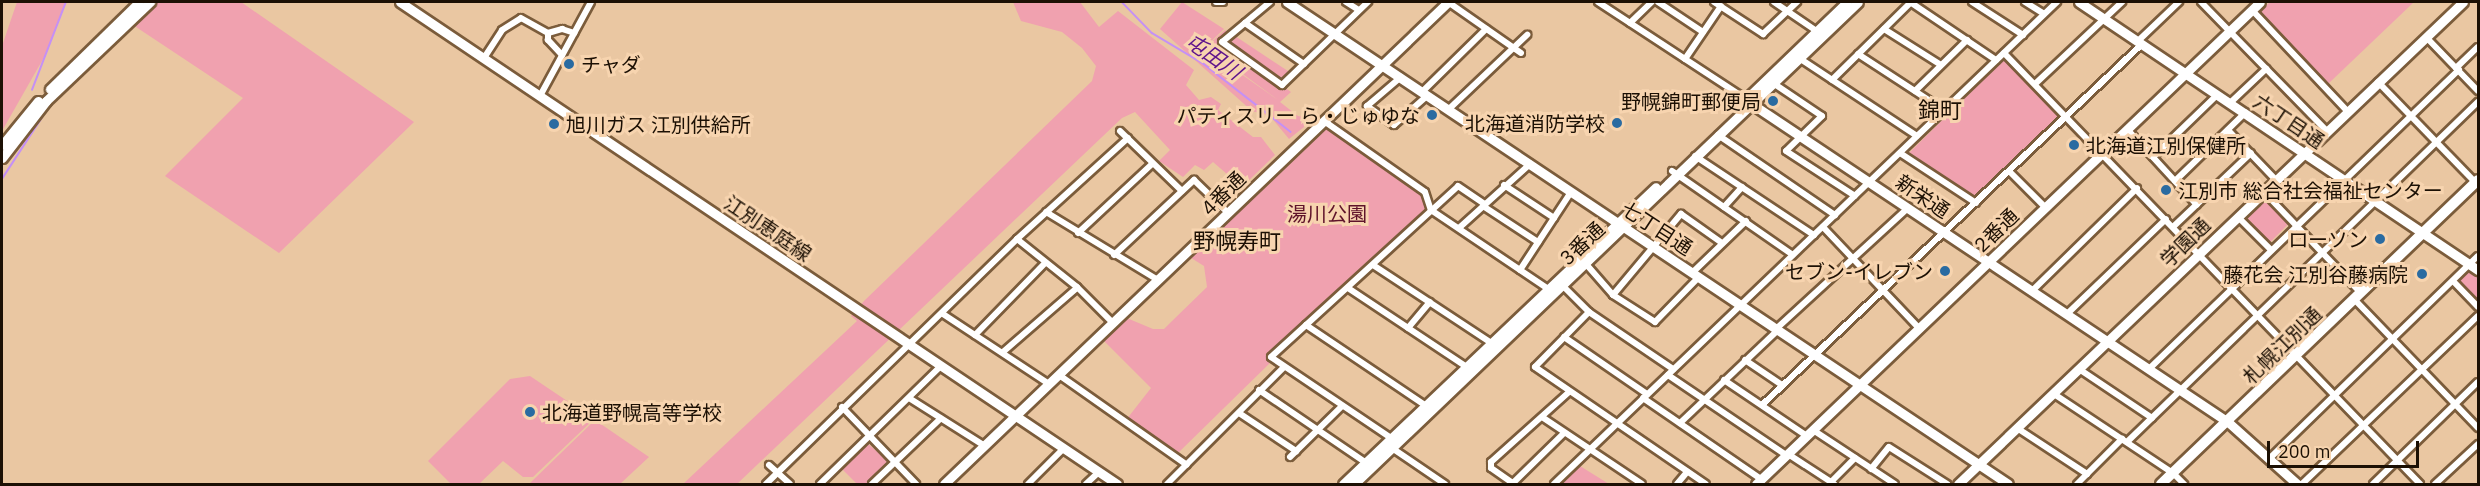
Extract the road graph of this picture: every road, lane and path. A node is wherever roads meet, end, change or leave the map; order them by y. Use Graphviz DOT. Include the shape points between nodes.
graph roads {
  1 [pos="139,2"];
  2 [pos="150,2"];
  3 [pos="400,2"];
  4 [pos="591,2"];
  5 [pos="1216,2"];
  6 [pos="1223,2"];
  7 [pos="1270,2"];
  8 [pos="1287,2"];
  9 [pos="1346,2"];
  10 [pos="1368,2"];
  11 [pos="1448,2"];
  12 [pos="1598,2"];
  13 [pos="1652,2"];
  14 [pos="1658,2"];
  15 [pos="1714,2"];
  16 [pos="1774,2"];
  17 [pos="1797,2"];
  18 [pos="1847,2"];
  19 [pos="1858,2"];
  20 [pos="1910,2"];
  21 [pos="1923,2"];
  22 [pos="1972,2"];
  23 [pos="2025,2"];
  24 [pos="2057,2"];
  25 [pos="2079,2"];
  26 [pos="2122,2"];
  27 [pos="2179,2"];
  28 [pos="2201,2"];
  29 [pos="2260,2"];
  30 [pos="2463,2"];
  31 [pos="1721,6"];
  32 [pos="1917,7"];
  33 [pos="1359,10"];
  34 [pos="2252,10"];
  35 [pos="1787,11"];
  36 [pos="2044,14"];
  37 [pos="2104,19"];
  38 [pos="1245,22"];
  39 [pos="1630,23"];
  40 [pos="1486,29"];
  41 [pos="1884,29"];
  42 [pos="2229,31"];
  43 [pos="1703,32"];
  44 [pos="548,33"];
  45 [pos="574,33"];
  46 [pos="1335,33"];
  47 [pos="1820,33"];
  48 [pos="1527,35"];
  49 [pos="2023,35"];
  50 [pos="2426,37"];
  51 [pos="1967,40"];
  52 [pos="2140,43"];
  53 [pos="1513,47"];
  54 [pos="2478,47"];
  55 [pos="2004,52"];
  56 [pos="1521,53"];
  57 [pos="1858,54"];
  58 [pos="562,55"];
  59 [pos="484,58"];
  60 [pos="1799,58"];
  61 [pos="1685,59"];
  62 [pos="1996,60"];
  63 [pos="79,64"];
  64 [pos="1304,64"];
  65 [pos="1383,65"];
  66 [pos="1941,65"];
  67 [pos="2266,69"];
  68 [pos="2458,69"];
  69 [pos="2185,73"];
  70 [pos="1401,77"];
  71 [pos="1832,80"];
  72 [pos="2378,82"];
  73 [pos="1773,83"];
  74 [pos="2035,84"];
  75 [pos="1915,91"];
  76 [pos="2478,91"];
  77 [pos="1425,93"];
  78 [pos="2217,95"];
  79 [pos="540,96"];
  80 [pos="1749,101"];
  81 [pos="2478,102"];
  82 [pos="2230,104"];
  83 [pos="1449,109"];
  84 [pos="1944,110"];
  85 [pos="2348,112"];
  86 [pos="2245,113"];
  87 [pos="2067,116"];
  88 [pos="2411,116"];
  89 [pos="1324,121"];
  90 [pos="2127,129"];
  91 [pos="2228,129"];
  92 [pos="1120,131"];
  93 [pos="2327,131"];
  94 [pos="1718,135"];
  95 [pos="1801,136"];
  96 [pos="1917,136"];
  97 [pos="1128,138"];
  98 [pos="2438,143"];
  99 [pos="2,145"];
  100 [pos="1900,153"];
  101 [pos="2102,153"];
  102 [pos="2251,153"];
  103 [pos="2304,153"];
  104 [pos="1695,156"];
  105 [pos="2153,157"];
  106 [pos="2,158"];
  107 [pos="1152,164"];
  108 [pos="1530,164"];
  109 [pos="2009,171"];
  110 [pos="1674,173"];
  111 [pos="2277,180"];
  112 [pos="2344,180"];
  113 [pos="2175,181"];
  114 [pos="1870,182"];
  115 [pos="2478,182"];
  116 [pos="1504,185"];
  117 [pos="1742,187"];
  118 [pos="2137,188"];
  119 [pos="1182,191"];
  120 [pos="1571,192"];
  121 [pos="2264,192"];
  122 [pos="1855,196"];
  123 [pos="2376,202"];
  124 [pos="1976,203"];
  125 [pos="1484,205"];
  126 [pos="2197,205"];
  127 [pos="1724,207"];
  128 [pos="2045,207"];
  129 [pos="1908,208"];
  130 [pos="1431,210"];
  131 [pos="1046,212"];
  132 [pos="1228,213"];
  133 [pos="1835,215"];
  134 [pos="2238,217"];
  135 [pos="1554,218"];
  136 [pos="2166,219"];
  137 [pos="1746,221"];
  138 [pos="1621,226"];
  139 [pos="1823,226"];
  140 [pos="2174,226"];
  141 [pos="2296,226"];
  142 [pos="1460,228"];
  143 [pos="2424,232"];
  144 [pos="1078,233"];
  145 [pos="1945,233"];
  146 [pos="1814,235"];
  147 [pos="1017,239"];
  148 [pos="1538,242"];
  149 [pos="1722,243"];
  150 [pos="1651,246"];
  151 [pos="2271,249"];
  152 [pos="2200,253"];
  153 [pos="2323,254"];
  154 [pos="1114,255"];
  155 [pos="1793,255"];
  156 [pos="2478,256"];
  157 [pos="1854,259"];
  158 [pos="1989,262"];
  159 [pos="1045,263"];
  160 [pos="1586,264"];
  161 [pos="1373,265"];
  162 [pos="2470,265"];
  163 [pos="1520,270"];
  164 [pos="2478,270"];
  165 [pos="1695,275"];
  166 [pos="1158,280"];
  167 [pos="2453,281"];
  168 [pos="1563,286"];
  169 [pos="2232,287"];
  170 [pos="1077,288"];
  171 [pos="1348,288"];
  172 [pos="1881,290"];
  173 [pos="1552,291"];
  174 [pos="2032,291"];
  175 [pos="1613,295"];
  176 [pos="2358,296"];
  177 [pos="1430,302"];
  178 [pos="1739,305"];
  179 [pos="2478,307"];
  180 [pos="1589,312"];
  181 [pos="943,314"];
  182 [pos="2067,314"];
  183 [pos="2259,315"];
  184 [pos="2478,316"];
  185 [pos="1113,323"];
  186 [pos="1306,325"];
  187 [pos="1408,328"];
  188 [pos="1919,328"];
  189 [pos="1777,330"];
  190 [pos="975,335"];
  191 [pos="1564,337"];
  192 [pos="2393,339"];
  193 [pos="2108,341"];
  194 [pos="1495,345"];
  195 [pos="910,346"];
  196 [pos="1003,352"];
  197 [pos="1814,354"];
  198 [pos="2297,355"];
  199 [pos="1745,360"];
  200 [pos="941,366"];
  201 [pos="1284,367"];
  202 [pos="1467,367"];
  203 [pos="1673,369"];
  204 [pos="2079,369"];
  205 [pos="2149,369"];
  206 [pos="2423,370"];
  207 [pos="1059,375"];
  208 [pos="1668,375"];
  209 [pos="1724,380"];
  210 [pos="2478,382"];
  211 [pos="1049,384"];
  212 [pos="1782,384"];
  213 [pos="1860,385"];
  214 [pos="1259,390"];
  215 [pos="2181,390"];
  216 [pos="1569,392"];
  217 [pos="2054,393"];
  218 [pos="2335,395"];
  219 [pos="1645,396"];
  220 [pos="909,398"];
  221 [pos="1704,399"];
  222 [pos="2455,404"];
  223 [pos="1762,405"];
  224 [pos="1342,406"];
  225 [pos="1426,406"];
  226 [pos="842,407"];
  227 [pos="1239,413"];
  228 [pos="1016,417"];
  229 [pos="1542,417"];
  230 [pos="941,418"];
  231 [pos="2152,418"];
  232 [pos="2228,422"];
  233 [pos="1680,423"];
  234 [pos="1616,424"];
  235 [pos="2364,426"];
  236 [pos="2018,428"];
  237 [pos="2478,428"];
  238 [pos="1318,429"];
  239 [pos="1564,433"];
  240 [pos="1810,433"];
  241 [pos="870,435"];
  242 [pos="2125,440"];
  243 [pos="1392,444"];
  244 [pos="2478,444"];
  245 [pos="985,446"];
  246 [pos="1063,449"];
  247 [pos="1590,450"];
  248 [pos="1296,451"];
  249 [pos="1787,454"];
  250 [pos="1290,457"];
  251 [pos="1855,458"];
  252 [pos="2269,459"];
  253 [pos="2397,461"];
  254 [pos="895,462"];
  255 [pos="769,465"];
  256 [pos="1187,465"];
  257 [pos="1369,465"];
  258 [pos="1979,465"];
  259 [pos="1871,469"];
  260 [pos="1099,472"];
  261 [pos="1686,472"];
  262 [pos="2173,472"];
  263 [pos="778,473"];
  264 [pos="2087,474"];
  265 [pos="1758,482"];
  266 [pos="766,484"];
  267 [pos="790,484"];
  268 [pos="820,484"];
  269 [pos="872,484"];
  270 [pos="916,484"];
  271 [pos="944,484"];
  272 [pos="1028,484"];
  273 [pos="1086,484"];
  274 [pos="1117,484"];
  275 [pos="1167,484"];
  276 [pos="1343,484"];
  277 [pos="1354,484"];
  278 [pos="1445,484"];
  279 [pos="1513,484"];
  280 [pos="1554,484"];
  281 [pos="1642,484"];
  282 [pos="1677,484"];
  283 [pos="1706,484"];
  284 [pos="1833,484"];
  285 [pos="1895,484"];
  286 [pos="1947,484"];
  287 [pos="1958,484"];
  288 [pos="2008,484"];
  289 [pos="2077,484"];
  290 [pos="2161,484"];
  291 [pos="2184,484"];
  292 [pos="2297,484"];
  293 [pos="2302,484"];
  294 [pos="2373,484"];
  295 [pos="2420,484"];
  296 [pos="2435,484"];
  1 -- 63 [label="street"];
  2 -- 63 [label="street"];
  3 -- 59 [label="street, 江別恵庭線"];
  4 -- 45 [label="street"];
  5 -- 6 [label="street"];
  7 -- 38 [label="street"];
  8 -- 46 [label="street, 七丁目通"];
  9 -- 33 [label="street"];
  10 -- 33 [label="street"];
  11 -- 40 [label="street"];
  11 -- 65 [label="street, 4番通"];
  12 -- 39 [label="street, 新栄通"];
  13 -- 39 [label="street"];
  14 -- 43 [label="street"];
  15 -- 31 [label="street"];
  16 -- 35 [label="street"];
  17 -- 35 [label="street"];
  18 -- 47 [label="street, 3番通"];
  19 -- 47 [label="street, 3番通"];
  20 -- 32 [label="street"];
  20 -- 41 [label="street"];
  21 -- 32 [label="street"];
  22 -- 49 [label="street"];
  23 -- 36 [label="street"];
  24 -- 36 [label="street"];
  25 -- 37 [label="street, 六丁目通"];
  26 -- 37 [label="street"];
  27 -- 52 [label="street"];
  28 -- 42 [label="street"];
  29 -- 34 [label="street, 2番通"];
  30 -- 50 [label="street, 学園通"];
  31 -- 35 [label="street" via="1763,34"];
  31 -- 43 [label="street"];
  32 -- 51 [label="street"];
  33 -- 46 [label="street"];
  34 -- 42 [label="street, 2番通"];
  34 -- 85 [label="street"];
  35 -- 47 [label="street"];
  36 -- 49 [label="street"];
  37 -- 52 [label="street, 六丁目通"];
  37 -- 74 [label="street"];
  38 -- 64 [label="street"];
  38 -- 64 [label="street" via="1222,42 1282,85"];
  39 -- 61 [label="street, 新栄通"];
  40 -- 53 [label="street"];
  40 -- 77 [label="street"];
  41 -- 57 [label="street"];
  41 -- 66 [label="street"];
  42 -- 67 [label="street"];
  42 -- 69 [label="street, 2番通"];
  43 -- 61 [label="street"];
  44 -- 45 [label="street" via="562,29"];
  44 -- 58 [label="street" via="548,40"];
  44 -- 59 [label="street" via="520,18 502,30"];
  45 -- 58 [label="street"];
  46 -- 64 [label="street"];
  46 -- 65 [label="street, 七丁目通"];
  47 -- 60 [label="street, 3番通"];
  47 -- 80 [label="street, 3番通"];
  48 -- 53 [label="street"];
  49 -- 55 [label="street"];
  50 -- 68 [label="street"];
  50 -- 72 [label="street, 学園通"];
  51 -- 62 [label="street"];
  51 -- 66 [label="street"];
  52 -- 69 [label="street, 六丁目通"];
  52 -- 87 [label="street"];
  53 -- 56 [label="street"];
  53 -- 83 [label="street"];
  54 -- 68 [label="street"];
  55 -- 62 [label="street"];
  55 -- 74 [label="street"];
  57 -- 71 [label="street"];
  57 -- 75 [label="street"];
  58 -- 79 [label="street"];
  59 -- 79 [label="street, 江別恵庭線"];
  60 -- 71 [label="street"];
  60 -- 73 [label="street, 3番通"];
  61 -- 80 [label="street, 新栄通"];
  62 -- 84 [label="street"];
  63 -- 99 [label="street"];
  63 -- 106 [label="street"];
  65 -- 70 [label="street, 七丁目通"];
  65 -- 89 [label="street, 4番通"];
  66 -- 75 [label="street"];
  67 -- 82 [label="street"];
  67 -- 93 [label="street"];
  68 -- 76 [label="street"];
  68 -- 88 [label="street"];
  69 -- 78 [label="street, 六丁目通"];
  69 -- 90 [label="street, 2番通"];
  70 -- 77 [label="street, 七丁目通"];
  70 -- 77 [label="street" via="1367,106 1394,124"];
  71 -- 96 [label="street"];
  72 -- 85 [label="street, 学園通"];
  72 -- 88 [label="street"];
  73 -- 80 [label="street, 3番通"];
  73 -- 95 [label="street" via="1822,116"];
  74 -- 87 [label="street"];
  75 -- 84 [label="street"];
  77 -- 83 [label="street, 七丁目通"];
  78 -- 82 [label="street, 六丁目通"];
  78 -- 105 [label="street"];
  79 -- 195 [label="street, 江別恵庭線"];
  80 -- 94 [label="street, 3番通"];
  80 -- 95 [label="street, 新栄通"];
  80 -- 110 [label="street, 3番通"];
  81 -- 98 [label="street"];
  82 -- 86 [label="street, 六丁目通"];
  83 -- 108 [label="street, 七丁目通"];
  84 -- 96 [label="street"];
  85 -- 93 [label="street, 学園通"];
  86 -- 91 [label="street"];
  86 -- 103 [label="street, 六丁目通"];
  87 -- 101 [label="street"];
  87 -- 109 [label="street"];
  88 -- 98 [label="street"];
  88 -- 112 [label="street"];
  89 -- 130 [label="street" via="1425,192"];
  89 -- 132 [label="street, 4番通"];
  90 -- 101 [label="street, 2番通"];
  90 -- 105 [label="street"];
  91 -- 102 [label="street"];
  91 -- 113 [label="street"];
  92 -- 97 [label="street"];
  93 -- 103 [label="street, 学園通"];
  94 -- 104 [label="street, 3番通"];
  94 -- 133 [label="street"];
  95 -- 114 [label="street, 新栄通"];
  95 -- 122 [label="street" via="1786,151"];
  96 -- 100 [label="street"];
  97 -- 107 [label="street"];
  97 -- 131 [label="street"];
  98 -- 115 [label="street"];
  98 -- 123 [label="street"];
  100 -- 114 [label="street"];
  100 -- 124 [label="street"];
  101 -- 118 [label="street"];
  101 -- 128 [label="street, 2番通"];
  102 -- 111 [label="street"];
  102 -- 126 [label="street"];
  103 -- 111 [label="street, 学園通"];
  103 -- 112 [label="street, 六丁目通"];
  104 -- 110 [label="street, 3番通"];
  104 -- 117 [label="street"];
  105 -- 113 [label="street"];
  107 -- 119 [label="street"];
  107 -- 144 [label="street"];
  108 -- 116 [label="street"];
  108 -- 120 [label="street, 七丁目通"];
  109 -- 124 [label="street"];
  109 -- 128 [label="street"];
  110 -- 127 [label="street"];
  110 -- 138 [label="street, 3番通"];
  111 -- 121 [label="street, 学園通"];
  112 -- 123 [label="street, 六丁目通"];
  112 -- 141 [label="street"];
  113 -- 126 [label="street"];
  114 -- 122 [label="street"];
  114 -- 129 [label="street, 新栄通"];
  115 -- 143 [label="highway, 札幌江別通"];
  116 -- 125 [label="street"];
  116 -- 135 [label="street"];
  117 -- 127 [label="street"];
  117 -- 146 [label="street"];
  118 -- 136 [label="street"];
  118 -- 174 [label="street"];
  119 -- 132 [label="street" via="1194,180"];
  119 -- 154 [label="street"];
  120 -- 135 [label="street"];
  120 -- 138 [label="street, 七丁目通"];
  121 -- 134 [label="street, 学園通"];
  121 -- 141 [label="street"];
  122 -- 133 [label="street"];
  123 -- 143 [label="street, 六丁目通"];
  123 -- 153 [label="street"];
  124 -- 145 [label="street"];
  125 -- 130 [label="street" via="1458,186"];
  125 -- 142 [label="street"];
  125 -- 148 [label="street"];
  126 -- 140 [label="street"];
  127 -- 137 [label="street"];
  128 -- 158 [label="street, 2番通"];
  129 -- 145 [label="street, 新栄通"];
  129 -- 157 [label="street"];
  130 -- 142 [label="street"];
  130 -- 161 [label="street"];
  131 -- 144 [label="street"];
  131 -- 147 [label="street"];
  132 -- 166 [label="street, 4番通"];
  133 -- 139 [label="street"];
  134 -- 151 [label="street"];
  134 -- 152 [label="street, 学園通"];
  135 -- 148 [label="street"];
  136 -- 140 [label="street"];
  136 -- 182 [label="street"];
  137 -- 149 [label="street"];
  137 -- 155 [label="street"];
  138 -- 150 [label="street, 七丁目通"];
  138 -- 160 [label="street, 3番通"];
  138 -- 173 [label="street, 3番通"];
  139 -- 146 [label="street"];
  139 -- 157 [label="street"];
  140 -- 152 [label="street"];
  141 -- 151 [label="street"];
  141 -- 153 [label="street"];
  142 -- 163 [label="street"];
  143 -- 162 [label="street, 六丁目通"];
  143 -- 176 [label="highway, 札幌江別通"];
  144 -- 154 [label="street"];
  145 -- 158 [label="street, 新栄通"];
  145 -- 172 [label="street"];
  146 -- 155 [label="street"];
  147 -- 159 [label="street"];
  147 -- 181 [label="street"];
  148 -- 163 [label="street"];
  149 -- 150 [label="street" via="1681,214"];
  149 -- 165 [label="street"];
  150 -- 165 [label="street, 七丁目通"];
  150 -- 175 [label="street"];
  151 -- 169 [label="street"];
  152 -- 169 [label="street"];
  152 -- 193 [label="street, 学園通"];
  153 -- 176 [label="street"];
  153 -- 183 [label="street"];
  154 -- 166 [label="street"];
  155 -- 178 [label="street"];
  156 -- 162 [label="street"];
  157 -- 172 [label="street"];
  157 -- 189 [label="street"];
  158 -- 174 [label="street, 新栄通"];
  158 -- 188 [label="street, 2番通"];
  159 -- 170 [label="street"];
  159 -- 190 [label="street"];
  160 -- 168 [label="street, 3番通"];
  160 -- 175 [label="street"];
  161 -- 171 [label="street"];
  161 -- 177 [label="street"];
  162 -- 164 [label="street, 六丁目通"];
  162 -- 167 [label="street"];
  163 -- 173 [label="street"];
  165 -- 175 [label="street" via="1655,322"];
  165 -- 178 [label="street, 七丁目通"];
  166 -- 185 [label="street, 4番通"];
  167 -- 179 [label="street"];
  167 -- 192 [label="street"];
  168 -- 173 [label="street, 3番通"];
  168 -- 180 [label="street"];
  169 -- 183 [label="street"];
  169 -- 205 [label="street"];
  170 -- 185 [label="street"];
  170 -- 196 [label="street"];
  171 -- 186 [label="street"];
  171 -- 187 [label="street"];
  172 -- 188 [label="street"];
  172 -- 197 [label="street"];
  173 -- 194 [label="street, 3番通"];
  174 -- 182 [label="street, 新栄通"];
  176 -- 192 [label="street"];
  176 -- 198 [label="highway, 札幌江別通"];
  177 -- 187 [label="street"];
  177 -- 194 [label="street"];
  178 -- 189 [label="street, 七丁目通"];
  178 -- 203 [label="street"];
  180 -- 191 [label="street"];
  180 -- 203 [label="street"];
  181 -- 190 [label="street"];
  181 -- 195 [label="street"];
  182 -- 193 [label="street, 新栄通"];
  183 -- 198 [label="street"];
  183 -- 215 [label="street"];
  184 -- 206 [label="street"];
  185 -- 207 [label="street, 4番通"];
  186 -- 201 [label="street" via="1271,357"];
  186 -- 225 [label="street"];
  187 -- 202 [label="street"];
  188 -- 213 [label="street, 2番通"];
  189 -- 197 [label="street, 七丁目通"];
  189 -- 199 [label="street"];
  190 -- 196 [label="street"];
  191 -- 216 [label="street" via="1535,367"];
  191 -- 219 [label="street"];
  192 -- 206 [label="street"];
  192 -- 218 [label="street"];
  193 -- 204 [label="street, 学園通"];
  193 -- 205 [label="street, 新栄通"];
  194 -- 202 [label="street, 3番通"];
  194 -- 243 [label="street, 3番通"];
  195 -- 200 [label="street, 江別恵庭線"];
  195 -- 226 [label="street"];
  196 -- 211 [label="street"];
  197 -- 212 [label="street"];
  197 -- 213 [label="street, 七丁目通"];
  198 -- 218 [label="street"];
  198 -- 232 [label="highway, 札幌江別通"];
  199 -- 209 [label="street"];
  199 -- 212 [label="street"];
  200 -- 220 [label="street"];
  200 -- 228 [label="street, 江別恵庭線"];
  201 -- 214 [label="street"];
  201 -- 224 [label="street"];
  202 -- 225 [label="street, 3番通"];
  203 -- 208 [label="street"];
  204 -- 217 [label="street, 学園通"];
  204 -- 231 [label="street"];
  205 -- 215 [label="street, 新栄通"];
  206 -- 222 [label="street"];
  206 -- 235 [label="street"];
  207 -- 211 [label="street, 4番通"];
  207 -- 256 [label="street"];
  208 -- 219 [label="street"];
  208 -- 221 [label="street"];
  209 -- 221 [label="street"];
  209 -- 223 [label="street"];
  210 -- 222 [label="street"];
  211 -- 228 [label="street, 4番通"];
  212 -- 223 [label="street"];
  213 -- 240 [label="street, 2番通"];
  213 -- 258 [label="street, 七丁目通"];
  214 -- 227 [label="street"];
  214 -- 238 [label="street"];
  215 -- 231 [label="street"];
  215 -- 232 [label="street, 新栄通"];
  216 -- 229 [label="street"];
  216 -- 234 [label="street"];
  217 -- 236 [label="street, 学園通"];
  217 -- 242 [label="street"];
  218 -- 235 [label="street"];
  218 -- 252 [label="street"];
  219 -- 233 [label="street"];
  219 -- 234 [label="street"];
  220 -- 230 [label="street"];
  220 -- 241 [label="street"];
  221 -- 233 [label="street"];
  221 -- 249 [label="street"];
  222 -- 237 [label="street"];
  222 -- 253 [label="street"];
  223 -- 240 [label="street"];
  224 -- 238 [label="street"];
  224 -- 243 [label="street"];
  225 -- 243 [label="street, 3番通"];
  226 -- 241 [label="street"];
  226 -- 263 [label="street"];
  227 -- 248 [label="street"];
  227 -- 256 [label="street"];
  228 -- 245 [label="street, 4番通"];
  228 -- 246 [label="street, 江別恵庭線"];
  229 -- 239 [label="street"];
  229 -- 279 [label="street" via="1491,462 1491,468"];
  230 -- 245 [label="street"];
  230 -- 254 [label="street"];
  231 -- 242 [label="street"];
  232 -- 252 [label="street, 新栄通"];
  232 -- 262 [label="highway, 札幌江別通"];
  233 -- 265 [label="street"];
  234 -- 247 [label="street"];
  234 -- 261 [label="street"];
  235 -- 253 [label="street"];
  235 -- 293 [label="street"];
  236 -- 258 [label="street, 学園通"];
  236 -- 264 [label="street"];
  238 -- 248 [label="street"];
  238 -- 257 [label="street"];
  239 -- 247 [label="street"];
  239 -- 279 [label="street"];
  240 -- 249 [label="street, 2番通"];
  240 -- 251 [label="street"];
  241 -- 254 [label="street"];
  241 -- 268 [label="street"];
  242 -- 262 [label="street"];
  242 -- 264 [label="street"];
  243 -- 257 [label="street, 3番通"];
  243 -- 278 [label="street"];
  244 -- 296 [label="street"];
  245 -- 271 [label="street, 4番通"];
  246 -- 260 [label="street, 江別恵庭線"];
  246 -- 272 [label="street"];
  247 -- 280 [label="street"];
  247 -- 281 [label="street"];
  248 -- 250 [label="street"];
  249 -- 265 [label="street, 2番通"];
  249 -- 284 [label="street"];
  251 -- 259 [label="street"];
  251 -- 284 [label="street"];
  252 -- 292 [label="street, 新栄通"];
  253 -- 294 [label="street"];
  253 -- 295 [label="street"];
  254 -- 269 [label="street"];
  254 -- 270 [label="street"];
  255 -- 263 [label="street"];
  256 -- 275 [label="street"];
  257 -- 276 [label="street, 3番通"];
  257 -- 277 [label="street, 3番通"];
  258 -- 287 [label="street, 学園通"];
  258 -- 288 [label="street, 七丁目通"];
  259 -- 285 [label="street"];
  259 -- 286 [label="street" via="1889,447"];
  260 -- 273 [label="street"];
  260 -- 274 [label="street, 江別恵庭線"];
  261 -- 282 [label="street"];
  261 -- 283 [label="street"];
  262 -- 290 [label="highway, 札幌江別通"];
  262 -- 291 [label="street"];
  263 -- 266 [label="street"];
  263 -- 267 [label="street"];
  264 -- 289 [label="street"];
}
